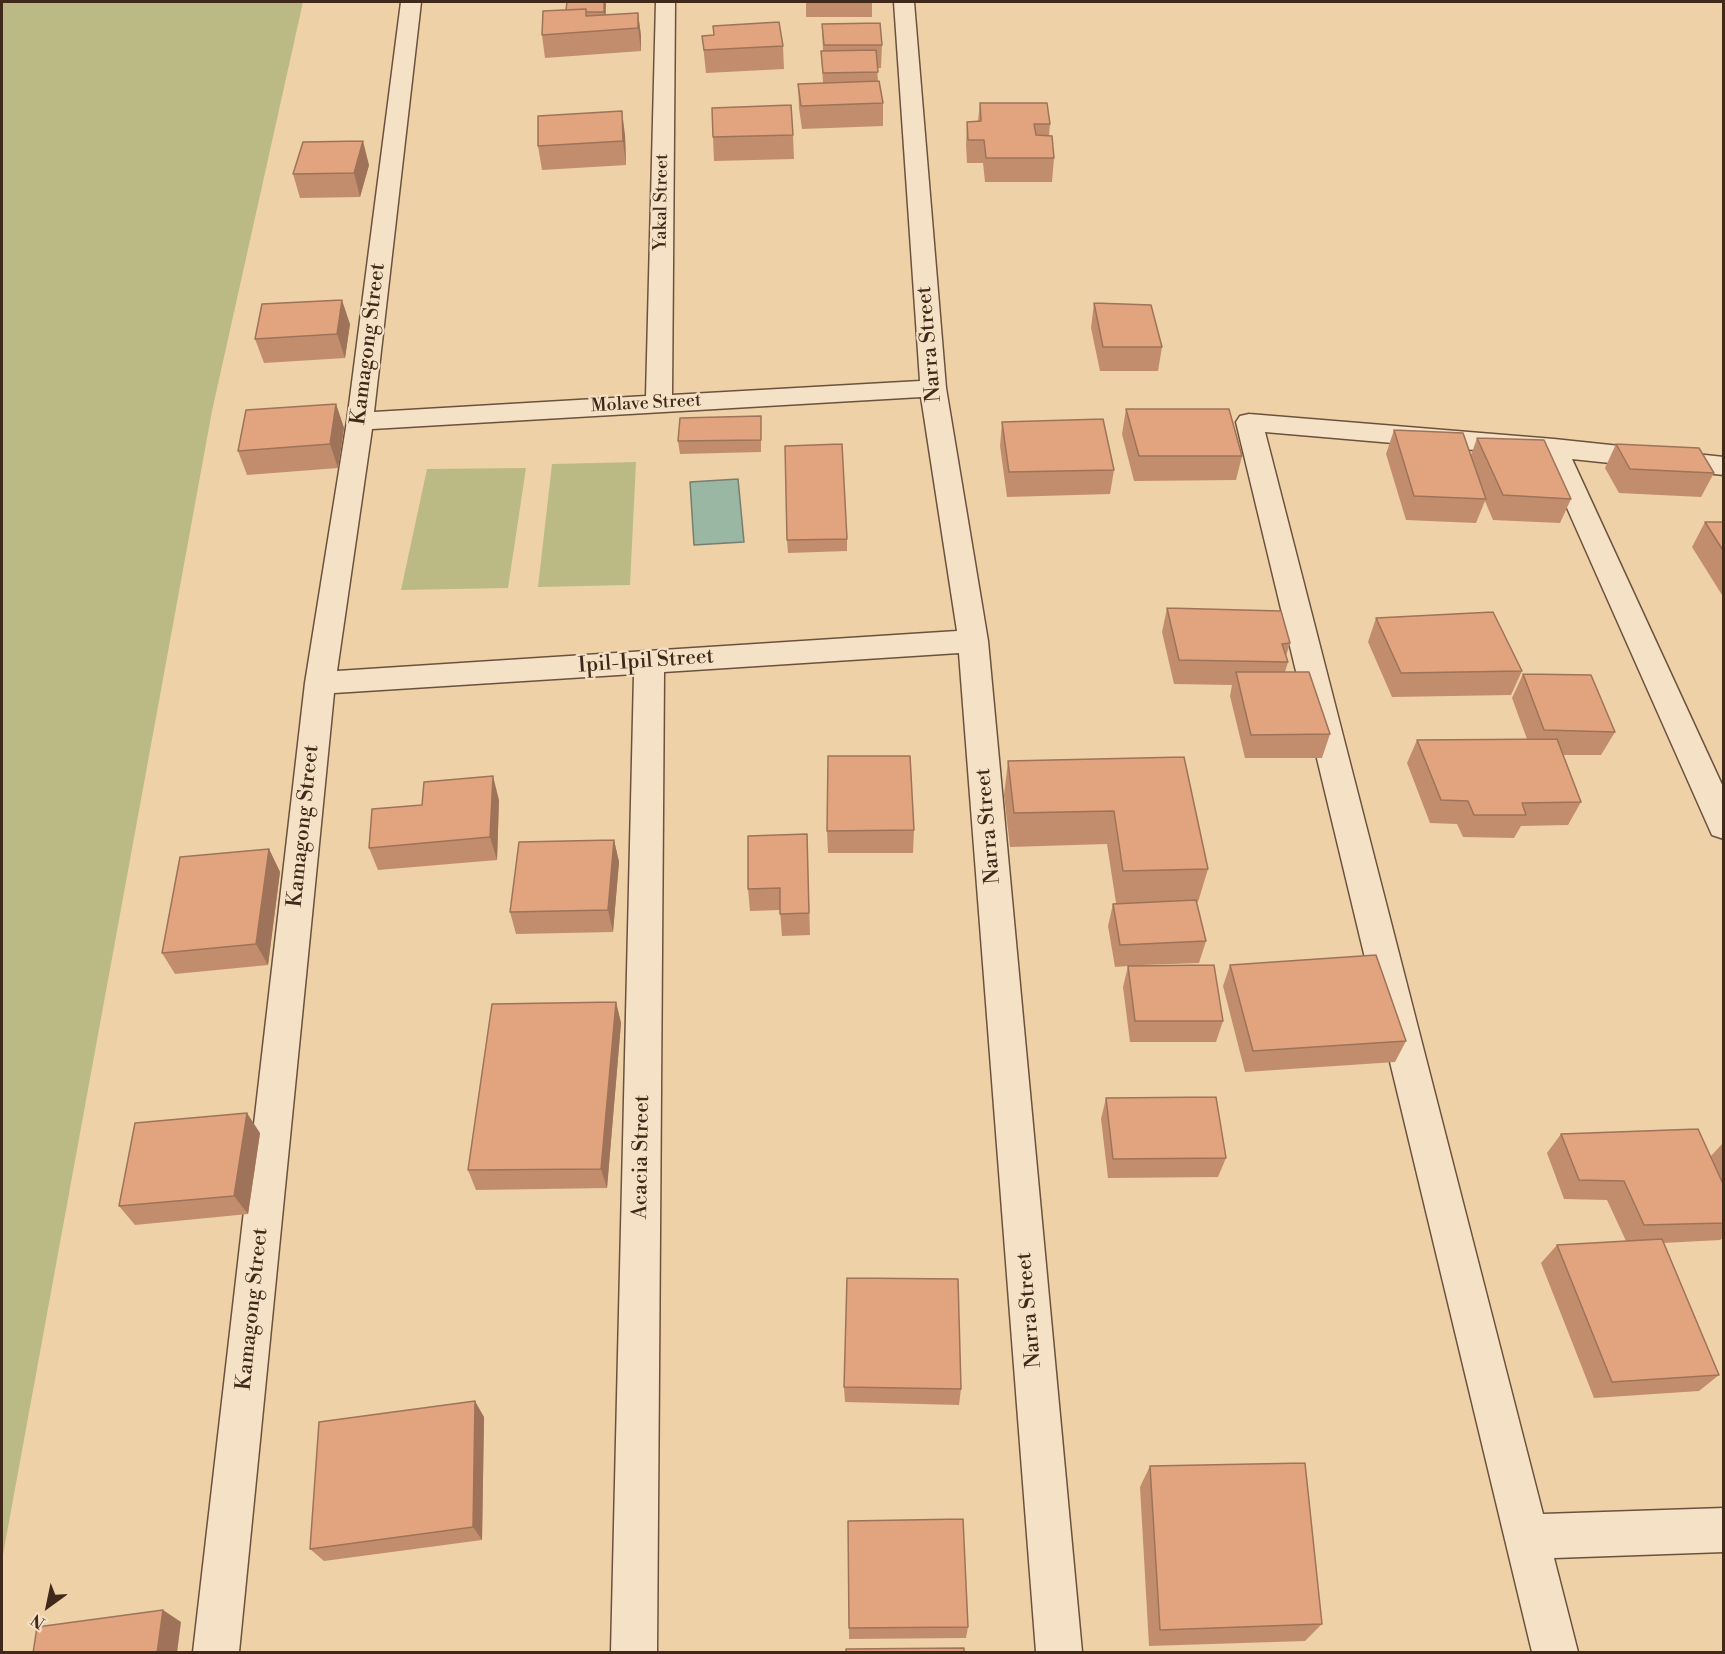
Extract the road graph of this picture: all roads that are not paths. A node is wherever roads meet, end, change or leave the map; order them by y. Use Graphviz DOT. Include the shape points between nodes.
graph roads {
  1 [pos="411,2"];
  2 [pos="665,2"];
  3 [pos="904,2"];
  4 [pos="933,388"];
  5 [pos="659,403"];
  6 [pos="360,421"];
  7 [pos="1554,448"];
  8 [pos="1724,466"];
  9 [pos="973,640"];
  10 [pos="649,662"];
  11 [pos="320,683"];
  12 [pos="1724,826"];
  13 [pos="1724,1530"];
  14 [pos="1525,1537"];
  15 [pos="216,1653"];
  16 [pos="634,1653"];
  17 [pos="1059,1653"];
  18 [pos="1555,1653"];
  1 -- 6 [label="street, Kamagong Street"];
  2 -- 5 [label="street, Yakal Street"];
  3 -- 4 [label="street, Narra Street"];
  4 -- 5 [label="street, Molave Street"];
  4 -- 9 [label="street, Narra Street"];
  5 -- 6 [label="street, Molave Street"];
  6 -- 11 [label="street, Kamagong Street"];
  7 -- 8 [label="street"];
  7 -- 12 [label="street"];
  7 -- 14 [label="street" via="1249,422"];
  9 -- 10 [label="street, Ipil-Ipil Street"];
  9 -- 17 [label="street, Narra Street"];
  10 -- 11 [label="street, Ipil-Ipil Street"];
  10 -- 16 [label="street, Acacia Street"];
  11 -- 15 [label="street, Kamagong Street"];
  13 -- 14 [label="street"];
  14 -- 18 [label="street"];
}
